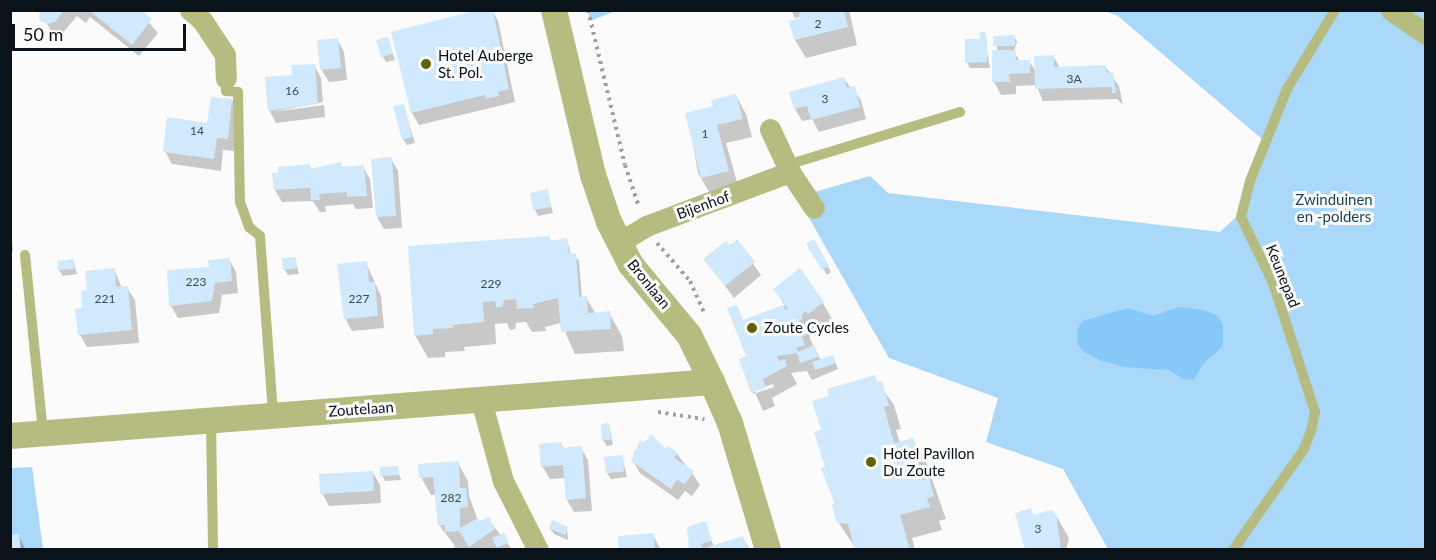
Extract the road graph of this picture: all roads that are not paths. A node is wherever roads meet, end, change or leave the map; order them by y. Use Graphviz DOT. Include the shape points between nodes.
graph roads {
  1 [pos="190,10"];
  2 [pos="554,10"];
  3 [pos="1335,10"];
  4 [pos="1391,10"];
  5 [pos="1425,34"];
  6 [pos="226,78"];
  7 [pos="960,112"];
  8 [pos="770,129"];
  9 [pos="788,169"];
  10 [pos="814,208"];
  11 [pos="618,243"];
  12 [pos="25,255"];
  13 [pos="712,382"];
  14 [pos="481,400"];
  15 [pos="273,416"];
  16 [pos="211,420"];
  17 [pos="43,433"];
  18 [pos="10,436"];
  19 [pos="213,549"];
  20 [pos="538,549"];
  21 [pos="768,549"];
  22 [pos="1233,549"];
  1 -- 6 [label="street" via="202,20 225,55"];
  2 -- 11 [label="street, Bronlaan" via="593,175"];
  3 -- 22 [label="lane, Keunepad" via="1287,89 1250,181 1240,217 1274,284 1315,412 1304,448"];
  4 -- 5 [label="street"];
  6 -- 15 [label="lane" via="226,91 238,92 240,202 249,227 260,236"];
  7 -- 9 [label="lane"];
  8 -- 9 [label="street"];
  9 -- 10 [label="street"];
  9 -- 11 [label="street, Bijenhof" via="646,225"];
  11 -- 13 [label="street, Bronlaan" via="689,335"];
  12 -- 17 [label="lane"];
  13 -- 14 [label="street, Zoutelaan"];
  13 -- 21 [label="street, Bronlaan" via="730,423"];
  14 -- 15 [label="street, Zoutelaan"];
  14 -- 20 [label="street" via="504,481"];
  15 -- 16 [label="street, Zoutelaan"];
  16 -- 17 [label="street, Zoutelaan"];
  16 -- 19 [label="lane"];
  17 -- 18 [label="street, Zoutelaan"];
}
